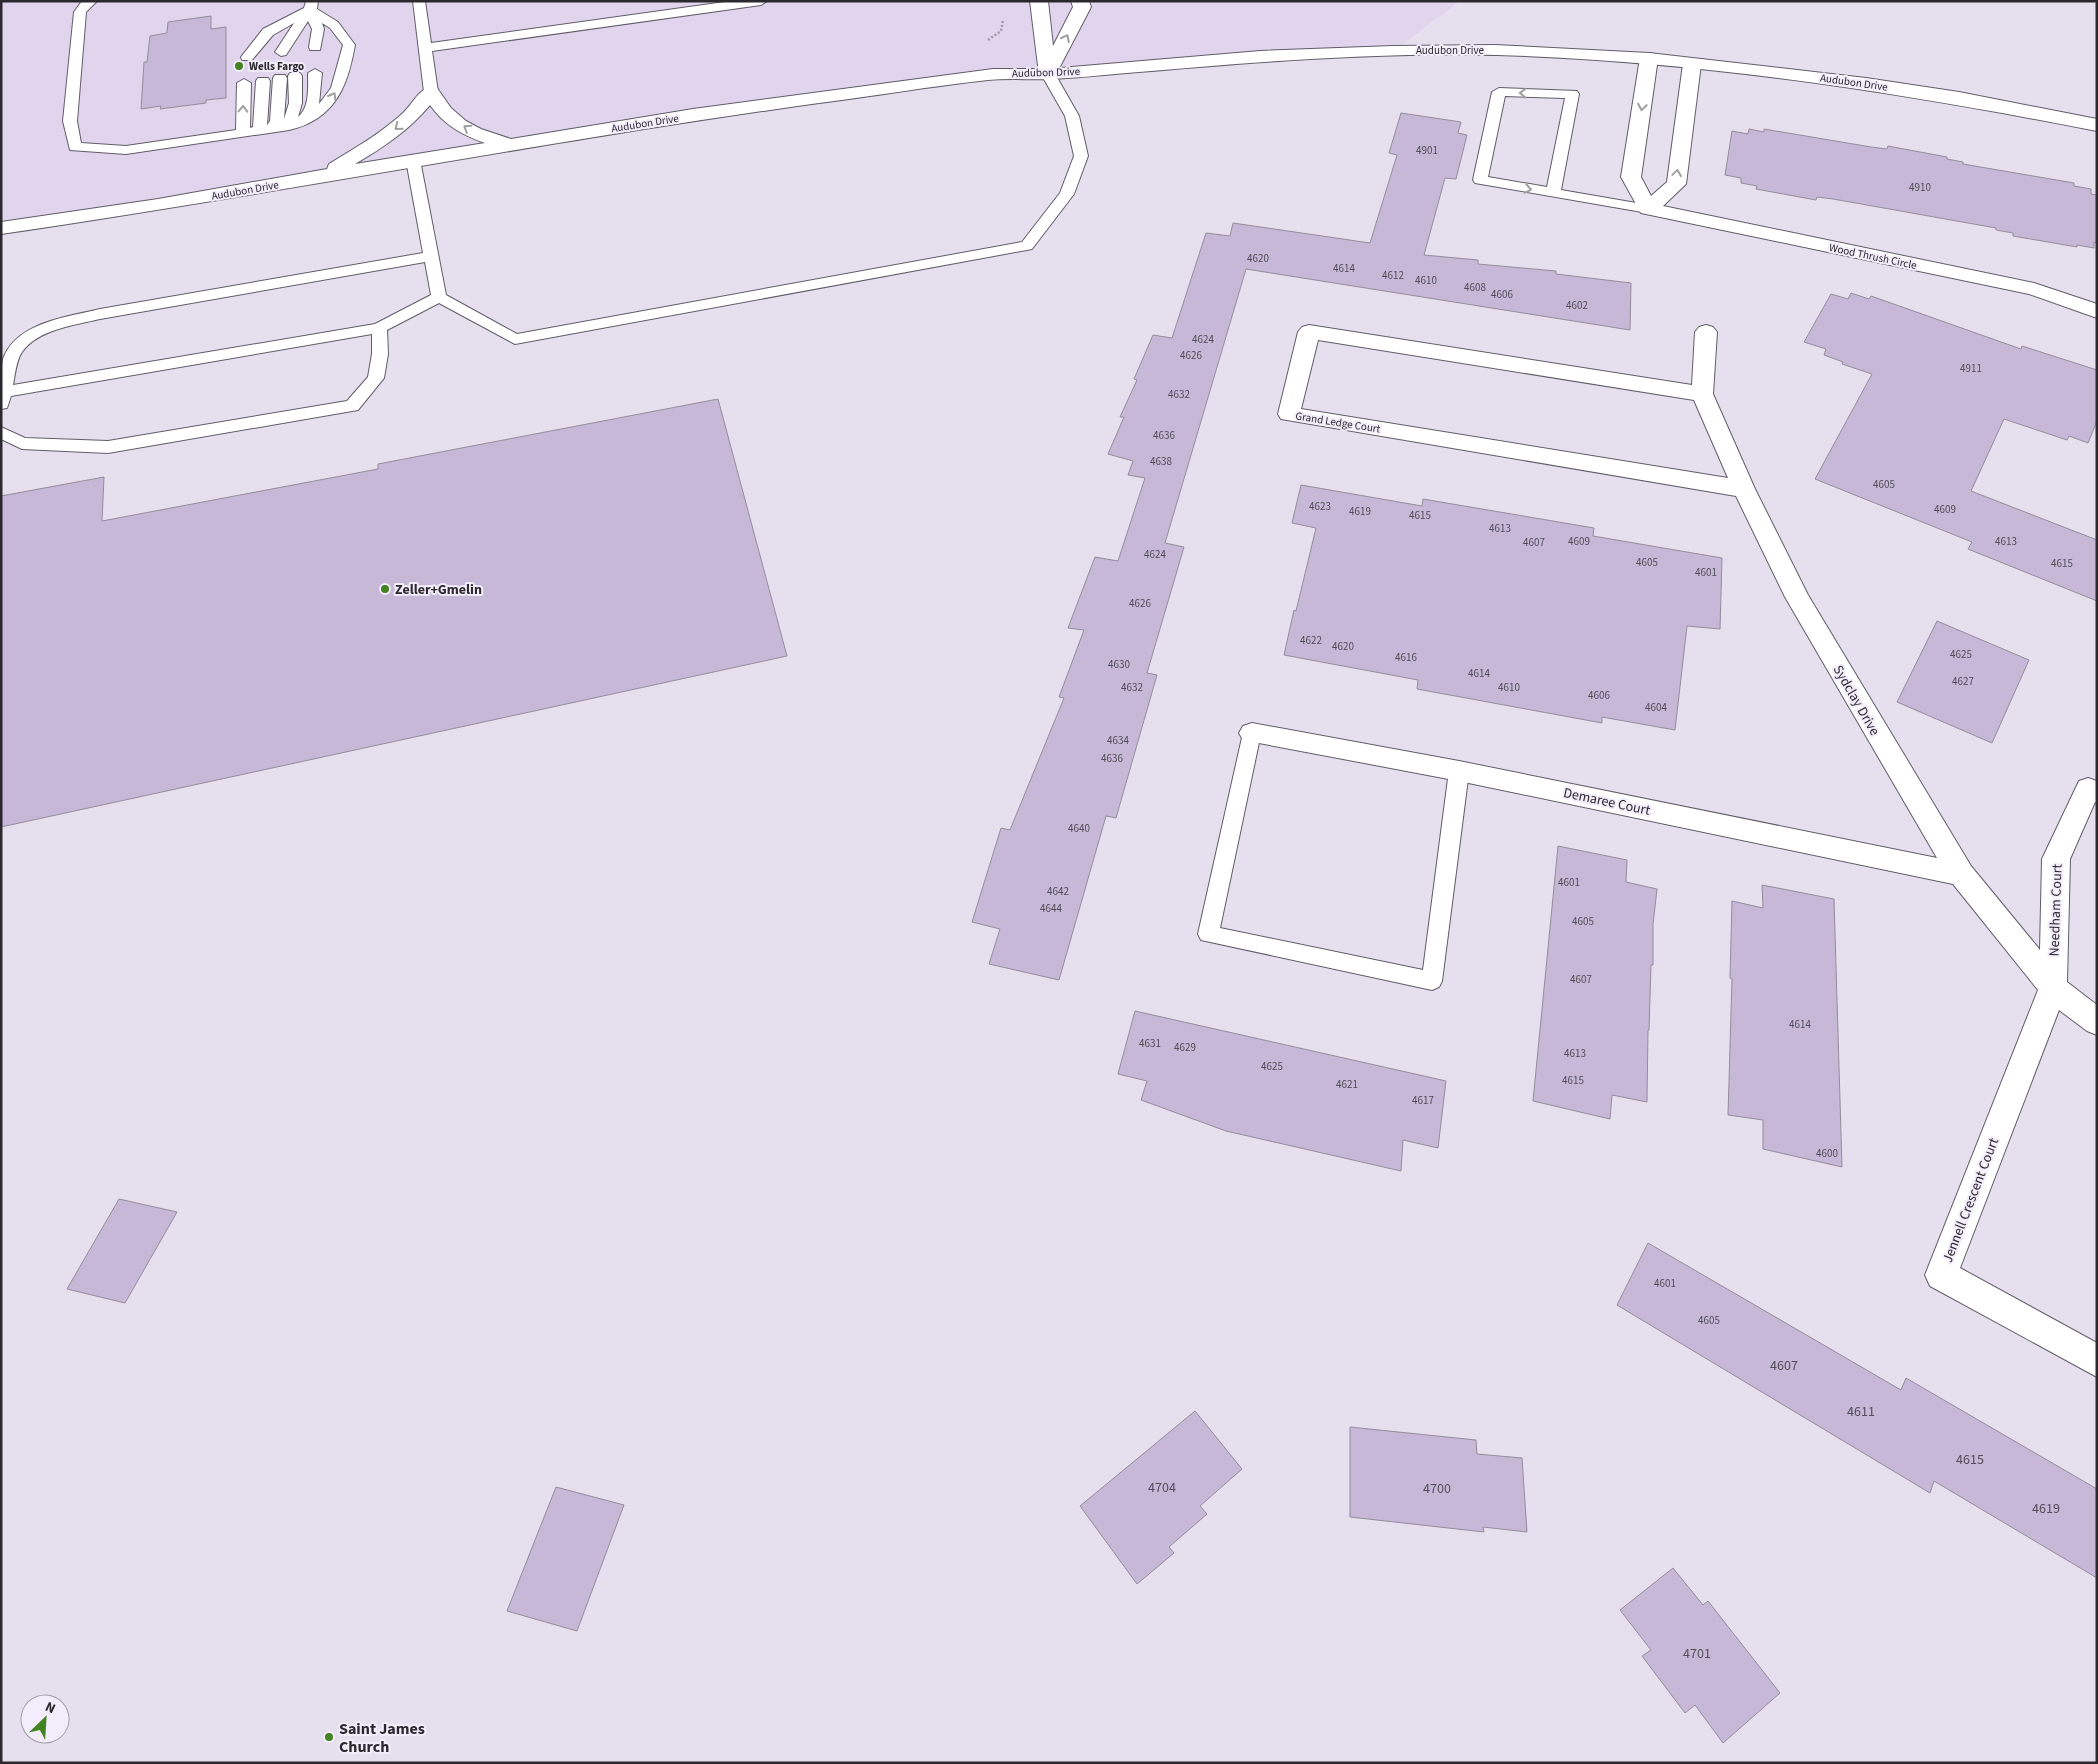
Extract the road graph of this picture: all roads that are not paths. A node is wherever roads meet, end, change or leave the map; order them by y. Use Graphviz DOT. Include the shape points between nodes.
graph roads {
  1 [pos="89,1"];
  2 [pos="419,1"];
  3 [pos="761,1"];
  4 [pos="1039,1"];
  5 [pos="1080,1"];
  6 [pos="311,6"];
  7 [pos="315,46"];
  8 [pos="425,48"];
  9 [pos="299,49"];
  10 [pos="281,52"];
  11 [pos="264,54"];
  12 [pos="247,57"];
  13 [pos="1649,58"];
  14 [pos="1692,64"];
  15 [pos="315,73"];
  16 [pos="1048,74"];
  17 [pos="296,76"];
  18 [pos="280,78"];
  19 [pos="263,81"];
  20 [pos="244,83"];
  21 [pos="431,92"];
  22 [pos="304,121"];
  23 [pos="2097,124"];
  24 [pos="272,129"];
  25 [pos="243,134"];
  26 [pos="512,145"];
  27 [pos="413,160"];
  28 [pos="322,176"];
  29 [pos="1553,193"];
  30 [pos="1648,208"];
  31 [pos="1,228"];
  32 [pos="431,256"];
  33 [pos="438,297"];
  34 [pos="2097,311"];
  35 [pos="379,328"];
  36 [pos="1706,332"];
  37 [pos="1702,394"];
  38 [pos="3,398"];
  39 [pos="1,432"];
  40 [pos="1744,489"];
  41 [pos="1252,733"];
  42 [pos="1459,770"];
  43 [pos="2097,792"];
  44 [pos="1961,874"];
  45 [pos="2053,988"];
  46 [pos="2097,1022"];
  47 [pos="2097,1361"];
  1 -- 25 [label="lane" via="80,12 70,121 75,146 126,150"];
  2 -- 8 [label="lane"];
  3 -- 8 [label="lane"];
  4 -- 16 [label="street"];
  16 -- 5 [label="street, one-way" via="1082,7"];
  6 -- 7 [label="lane" via="318,29"];
  6 -- 9 [label="lane"];
  6 -- 10 [label="lane"];
  6 -- 11 [label="lane"];
  6 -- 12 [label="lane" via="268,32"];
  22 -- 6 [label="lane, one-way" via="326,108 335,96 349,45 334,25"];
  8 -- 21 [label="lane"];
  13 -- 14 [label="street, Audubon Drive"];
  13 -- 16 [label="street, Audubon Drive" via="1495,50 1393,50 1260,56"];
  13 -- 30 [label="street, one-way" via="1632,177"];
  14 -- 23 [label="street, Audubon Drive" via="1866,83"];
  30 -- 14 [label="street, one-way" via="1676,184"];
  15 -- 22 [label="lane" via="313,105"];
  16 -- 26 [label="street, Audubon Drive" via="993,74 693,115"];
  16 -- 33 [label="lane" via="1072,116 1081,156 1067,194 1027,246 515,339"];
  17 -- 24 [label="lane" via="292,119"];
  18 -- 24 [label="lane" via="277,122"];
  19 -- 24 [label="lane"];
  25 -- 20 [label="lane, one-way"];
  26 -- 21 [label="street, one-way" via="476,134 448,115"];
  21 -- 28 [label="street, one-way" via="411,116 384,139"];
  22 -- 24 [label="lane"];
  24 -- 25 [label="lane"];
  26 -- 27 [label="street, Audubon Drive"];
  27 -- 28 [label="street, Audubon Drive"];
  27 -- 32 [label="lane"];
  28 -- 31 [label="street, Audubon Drive" via="158,206"];
  29 -- 29 [label="lane, one-way" via="1572,94 1499,92 1480,180"];
  29 -- 30 [label="lane"];
  30 -- 34 [label="street, Wood Thrush Circle" via="2034,289"];
  32 -- 33 [label="lane"];
  32 -- 38 [label="lane" via="100,314 56,325 29,336 12,356"];
  33 -- 35 [label="lane"];
  35 -- 38 [label="lane"];
  35 -- 39 [label="lane" via="380,354 376,378 352,406 108,446 22,443"];
  36 -- 37 [label="street, Sydclay Drive"];
  37 -- 40 [label="street, Sydclay Drive"];
  37 -- 40 [label="street, Grand Ledge Court" via="1310,332 1289,414"];
  40 -- 44 [label="street, Sydclay Drive" via="1797,598"];
  41 -- 42 [label="street, Demaree Court"];
  41 -- 42 [label="lane" via="1208,934 1432,981"];
  42 -- 44 [label="street, Demaree Court"];
  43 -- 45 [label="street, Needham Court" via="2088,789 2056,859"];
  44 -- 45 [label="street, Sydclay Drive"];
  45 -- 46 [label="street, Sydclay Drive"];
  45 -- 47 [label="street, Jennell Crescent Court" via="1941,1275"];
}
